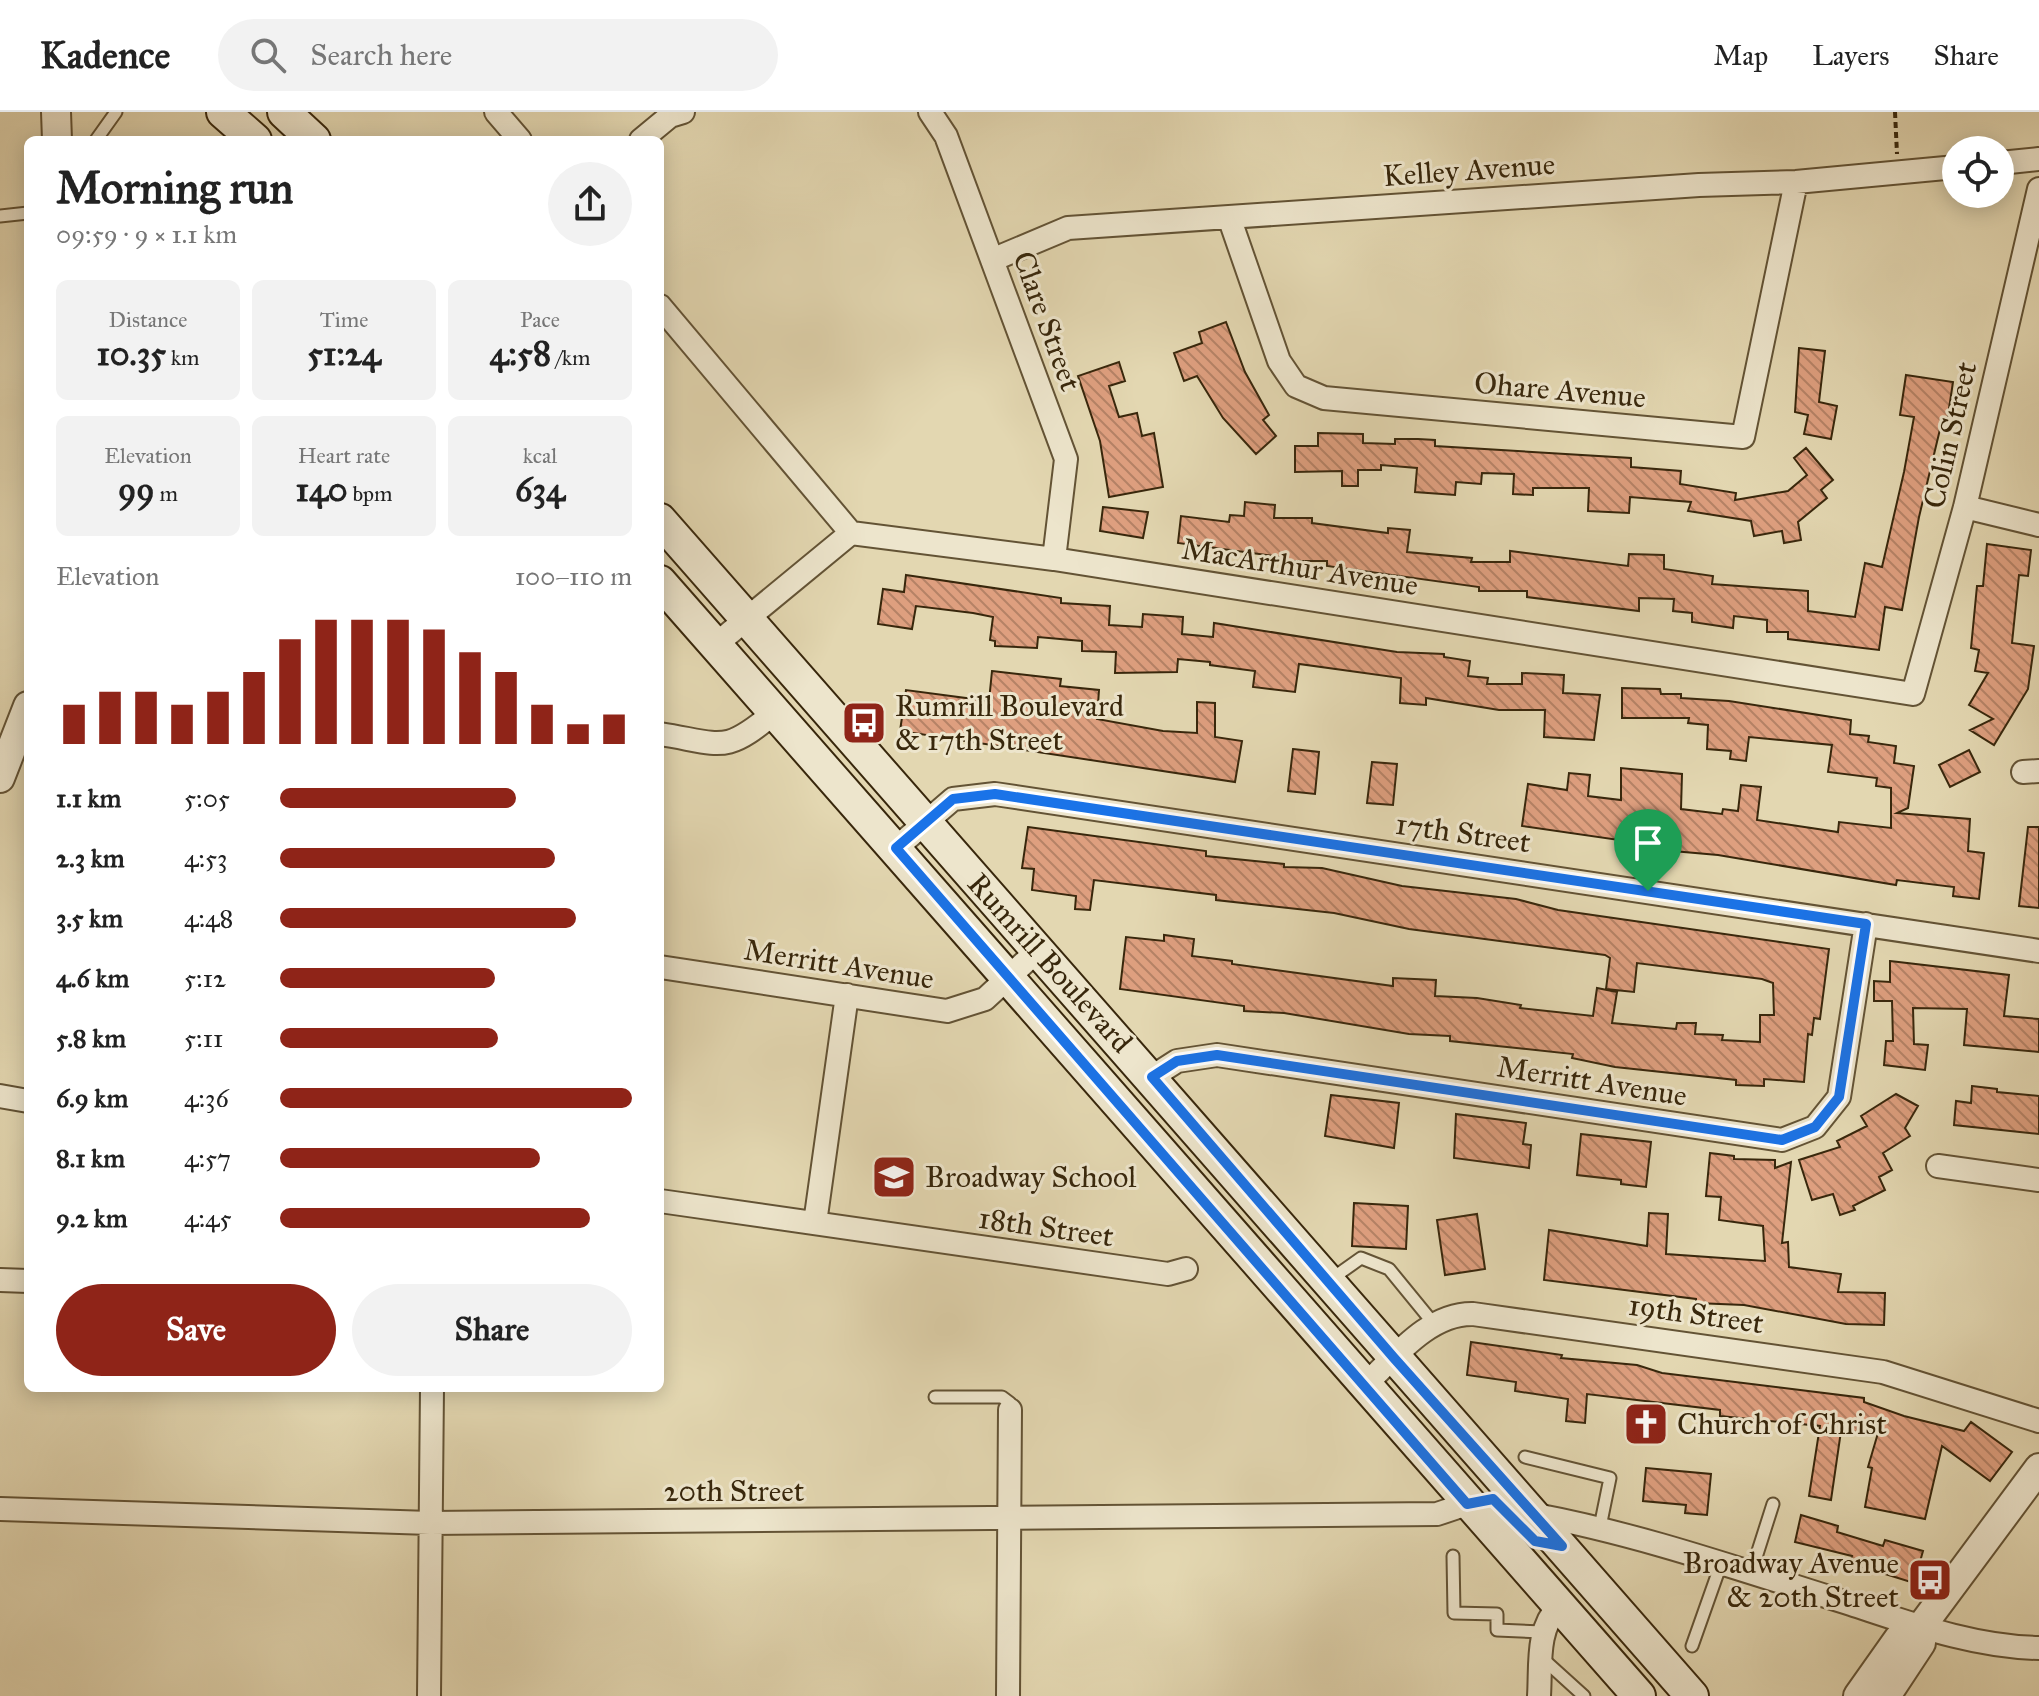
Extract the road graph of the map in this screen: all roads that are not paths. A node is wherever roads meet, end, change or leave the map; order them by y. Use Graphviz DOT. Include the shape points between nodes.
graph roads {
  1 [pos="56,112"];
  2 [pos="116,112"];
  3 [pos="223,112"];
  4 [pos="284,112"];
  5 [pos="496,112"];
  6 [pos="683,112"];
  7 [pos="930,112"];
  8 [pos="57,136"];
  9 [pos="99,136"];
  10 [pos="250,136"];
  11 [pos="310,136"];
  12 [pos="517,136"];
  13 [pos="646,136"];
  14 [pos="2039,159"];
  15 [pos="2014,162"];
  16 [pos="1942,168"];
  17 [pos="1796,182"];
  18 [pos="2039,189"];
  19 [pos="24,213"];
  20 [pos="0,216"];
  21 [pos="1229,217"];
  22 [pos="992,260"];
  23 [pos="664,311"];
  24 [pos="1965,507"];
  25 [pos="664,525"];
  26 [pos="2039,525"];
  27 [pos="851,533"];
  28 [pos="1054,559"];
  29 [pos="664,587"];
  30 [pos="745,618"];
  31 [pos="715,645"];
  32 [pos="1913,694"];
  33 [pos="775,712"];
  34 [pos="24,716"];
  35 [pos="664,735"];
  36 [pos="0,778"];
  37 [pos="924,821"];
  38 [pos="896,848"];
  39 [pos="1866,924"];
  40 [pos="1037,951"];
  41 [pos="2039,951"];
  42 [pos="664,968"];
  43 [pos="1007,978"];
  44 [pos="847,995"];
  45 [pos="1152,1077"];
  46 [pos="0,1096"];
  47 [pos="24,1100"];
  48 [pos="1938,1166"];
  49 [pos="2039,1180"];
  50 [pos="664,1202"];
  51 [pos="815,1223"];
  52 [pos="1186,1269"];
  53 [pos="0,1280"];
  54 [pos="24,1281"];
  55 [pos="1327,1281"];
  56 [pos="1434,1324"];
  57 [pos="1394,1358"];
  58 [pos="1364,1386"];
  59 [pos="432,1392"];
  60 [pos="935,1397"];
  61 [pos="1010,1410"];
  62 [pos="2039,1421"];
  63 [pos="1525,1457"];
  64 [pos="2039,1468"];
  65 [pos="1467,1504"];
  66 [pos="1773,1504"];
  67 [pos="0,1509"];
  68 [pos="1536,1515"];
  69 [pos="1008,1520"];
  70 [pos="430,1523"];
  71 [pos="1600,1527"];
  72 [pos="1562,1546"];
  73 [pos="1453,1556"];
  74 [pos="1721,1564"];
  75 [pos="1751,1573"];
  76 [pos="1551,1619"];
  77 [pos="1921,1627"];
  78 [pos="1692,1646"];
  79 [pos="2039,1648"];
  80 [pos="1542,1658"];
  81 [pos="429,1696"];
  82 [pos="1008,1696"];
  83 [pos="1539,1696"];
  84 [pos="1584,1696"];
  85 [pos="1639,1696"];
  86 [pos="1692,1696"];
  87 [pos="1858,1696"];
  88 [pos="1886,1696"];
  1 -- 8 [label="street"];
  2 -- 9 [label="lane"];
  3 -- 10 [label="main road"];
  4 -- 11 [label="main road"];
  5 -- 12 [label="street"];
  6 -- 13 [label="street"];
  7 -- 22 [label="street, Clare Street" via="946,136"];
  14 -- 15 [label="street"];
  16 -- 17 [label="street, Kelley Avenue"];
  17 -- 21 [label="street, Kelley Avenue"];
  17 -- 21 [label="street, Ohare Avenue" via="1743,437 1324,398 1296,386 1279,361"];
  18 -- 24 [label="street, Colin Street"];
  19 -- 20 [label="lane"];
  21 -- 22 [label="street, Kelley Avenue" via="1068,228"];
  22 -- 28 [label="street, Clare Street" via="1066,459"];
  23 -- 27 [label="street"];
  24 -- 26 [label="street"];
  24 -- 32 [label="street, Colin Street"];
  25 -- 30 [label="main road, Rumrill Boulevard"];
  27 -- 28 [label="street, MacArthur Avenue"];
  27 -- 30 [label="street"];
  28 -- 32 [label="street, MacArthur Avenue"];
  29 -- 31 [label="main road, Rumrill Boulevard"];
  30 -- 31 [label="street"];
  30 -- 37 [label="main road, Rumrill Boulevard"];
  31 -- 33 [label="main road, Rumrill Boulevard"];
  33 -- 35 [label="street" via="749,735 726,744"];
  33 -- 38 [label="main road, Rumrill Boulevard"];
  34 -- 36 [label="street"];
  37 -- 38 [label="street, 17th Street"];
  37 -- 39 [label="street, 17th Street" via="953,799 995,794"];
  37 -- 40 [label="main road, Rumrill Boulevard"];
  38 -- 43 [label="main road, Rumrill Boulevard"];
  39 -- 41 [label="street, 17th Street"];
  39 -- 45 [label="street, Merritt Avenue" via="1839,1097 1815,1127 1782,1140 1217,1055 1177,1061"];
  40 -- 43 [label="street, Merritt Avenue"];
  40 -- 45 [label="main road, Rumrill Boulevard"];
  42 -- 44 [label="street, Merritt Avenue"];
  43 -- 44 [label="street, Merritt Avenue" via="985,999 947,1011"];
  43 -- 58 [label="main road, Rumrill Boulevard"];
  44 -- 51 [label="street"];
  45 -- 55 [label="main road, Rumrill Boulevard"];
  46 -- 47 [label="street"];
  48 -- 49 [label="street"];
  50 -- 51 [label="street, 18th Street"];
  51 -- 52 [label="street, 18th Street" via="1168,1274"];
  53 -- 54 [label="street"];
  55 -- 56 [label="lane" via="1361,1258 1389,1269"];
  55 -- 57 [label="main road, Rumrill Boulevard"];
  56 -- 57 [label="street, 19th Street"];
  56 -- 62 [label="street, 19th Street" via="1453,1313 1473,1314 1883,1372"];
  57 -- 58 [label="street, 19th Street"];
  57 -- 68 [label="main road, Rumrill Boulevard"];
  58 -- 65 [label="main road, Rumrill Boulevard"];
  59 -- 70 [label="street"];
  60 -- 61 [label="lane" via="1002,1397"];
  61 -- 69 [label="street"];
  63 -- 71 [label="lane" via="1610,1478"];
  64 -- 77 [label="street"];
  65 -- 69 [label="street, 20th Street" via="1437,1514"];
  65 -- 72 [label="main road" via="1493,1499 1535,1541"];
  65 -- 76 [label="main road, Rumrill Boulevard"];
  66 -- 75 [label="lane"];
  67 -- 70 [label="street, 20th Street"];
  68 -- 71 [label="street"];
  68 -- 72 [label="main road, Rumrill Boulevard"];
  69 -- 70 [label="street, 20th Street"];
  69 -- 82 [label="street"];
  70 -- 81 [label="street"];
  71 -- 74 [label="street"];
  72 -- 86 [label="main road, Rumrill Boulevard"];
  73 -- 76 [label="lane" via="1454,1613 1497,1614 1497,1630"];
  74 -- 75 [label="street"];
  74 -- 78 [label="lane"];
  75 -- 77 [label="street"];
  76 -- 80 [label="street"];
  76 -- 85 [label="main road, Rumrill Boulevard"];
  77 -- 79 [label="street" via="2004,1648"];
  77 -- 87 [label="street" via="1899,1638"];
  77 -- 88 [label="street" via="1921,1643"];
  80 -- 83 [label="street"];
  80 -- 84 [label="lane"];
}
